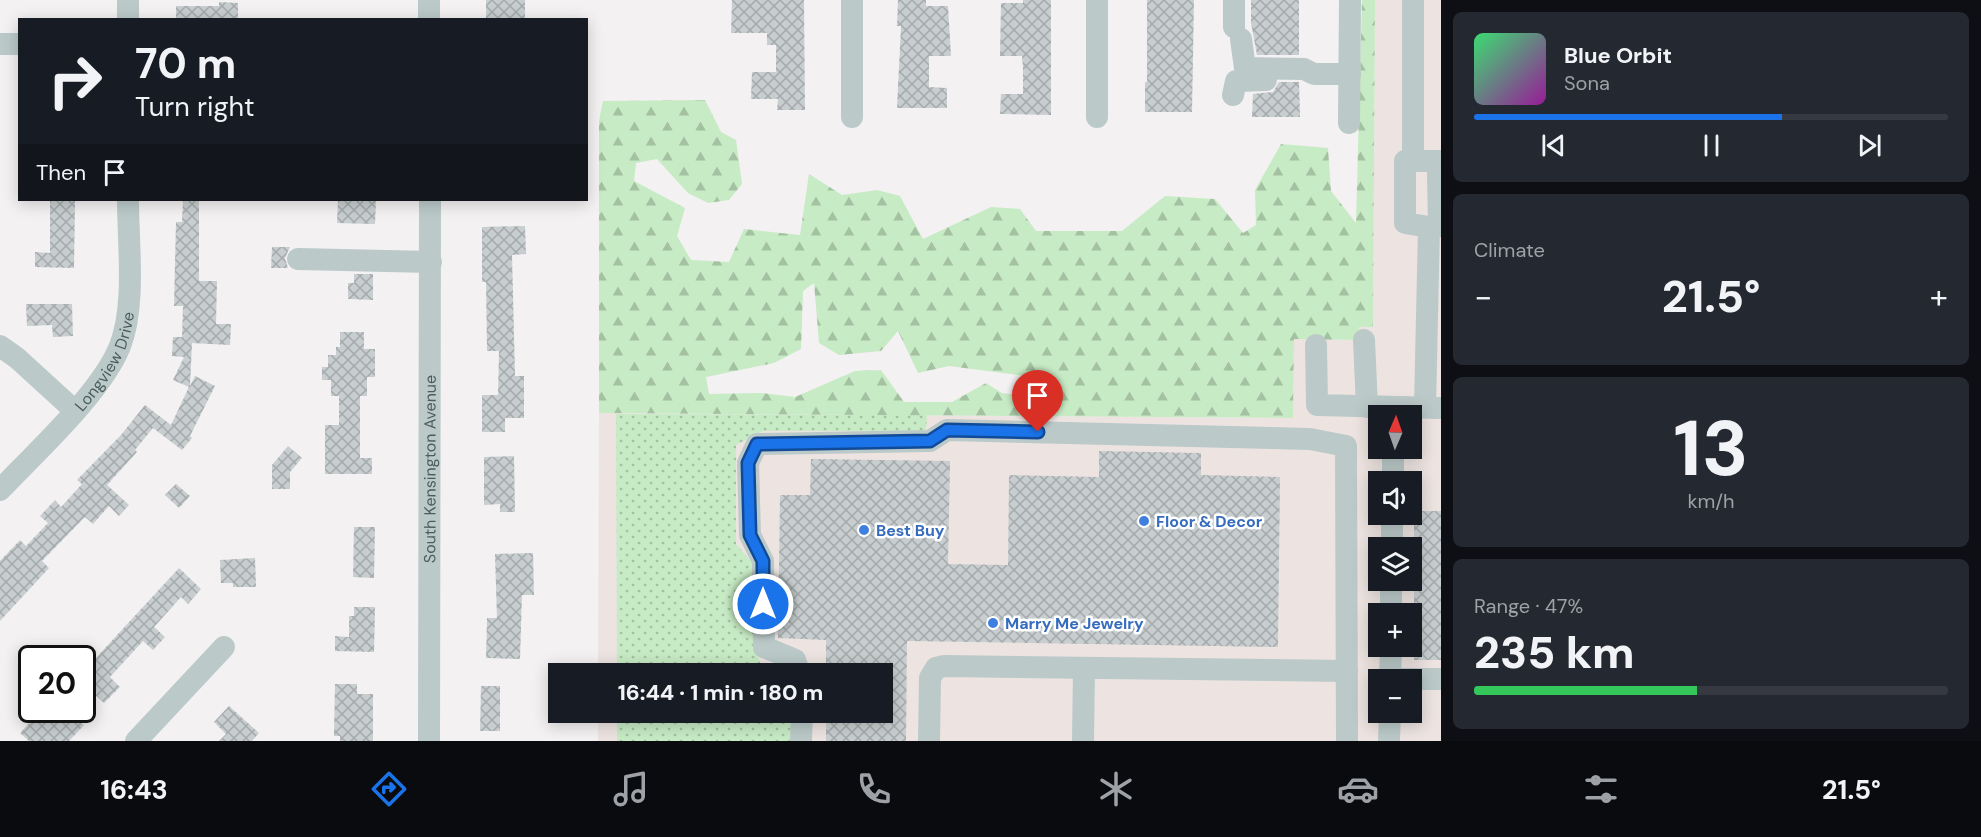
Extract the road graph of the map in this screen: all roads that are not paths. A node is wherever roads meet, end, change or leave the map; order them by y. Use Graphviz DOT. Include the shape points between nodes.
graph roads {
  1 [pos="128,0"];
  2 [pos="429,0"];
  3 [pos="852,0"];
  4 [pos="1097,0"];
  5 [pos="1234,0"];
  6 [pos="1350,0"];
  7 [pos="1413,0"];
  8 [pos="128,18"];
  9 [pos="429,18"];
  10 [pos="0,44"];
  11 [pos="18,44"];
  12 [pos="1314,74"];
  13 [pos="1350,74"];
  14 [pos="1233,95"];
  15 [pos="852,117"];
  16 [pos="1096,117"];
  17 [pos="1349,123"];
  18 [pos="1413,161"];
  19 [pos="1440,168"];
  20 [pos="128,201"];
  21 [pos="430,201"];
  22 [pos="1436,227"];
  23 [pos="298,259"];
  24 [pos="431,262"];
  25 [pos="1365,340"];
  26 [pos="1316,345"];
  27 [pos="0,346"];
  28 [pos="1367,406"];
  29 [pos="1433,408"];
  30 [pos="75,411"];
  31 [pos="0,490"];
  32 [pos="224,646"];
  33 [pos="796,663"];
  34 [pos="1084,669"];
  35 [pos="1347,671"];
  36 [pos="1422,679"];
  37 [pos="1441,679"];
  38 [pos="802,723"];
  39 [pos="1390,723"];
  40 [pos="136,741"];
  41 [pos="429,741"];
  42 [pos="801,741"];
  43 [pos="929,741"];
  44 [pos="1083,741"];
  45 [pos="1347,741"];
  46 [pos="1389,741"];
  1 -- 8 [label="street"];
  2 -- 9 [label="street"];
  3 -- 15 [label="street"];
  4 -- 16 [label="street"];
  5 -- 12 [label="street" via="1245,68 1304,69"];
  6 -- 13 [label="street"];
  7 -- 18 [label="street"];
  10 -- 11 [label="street"];
  12 -- 13 [label="street"];
  12 -- 14 [label="street" via="1305,80 1241,80 1234,84"];
  13 -- 17 [label="street"];
  18 -- 19 [label="street"];
  18 -- 22 [label="street" via="1405,161 1405,223"];
  19 -- 22 [label="street"];
  20 -- 30 [label="street, Longview Drive" via="127,316 120,346"];
  21 -- 24 [label="street, South Kensington Avenue"];
  22 -- 29 [label="street"];
  23 -- 24 [label="street"];
  24 -- 41 [label="street, South Kensington Avenue"];
  25 -- 28 [label="street"];
  26 -- 28 [label="street" via="1317,405"];
  27 -- 30 [label="street"];
  30 -- 31 [label="street, Longview Drive"];
  32 -- 40 [label="street"];
  33 -- 35 [label="street" via="764,647 763,561 750,535 748,463 757,444 930,441 947,430 1310,439 1346,446"];
  34 -- 35 [label="street"];
  34 -- 43 [label="street" via="936,668 930,678"];
  34 -- 44 [label="street"];
  35 -- 45 [label="street"];
  36 -- 37 [label="street"];
  38 -- 42 [label="street"];
  39 -- 46 [label="street"];
}
